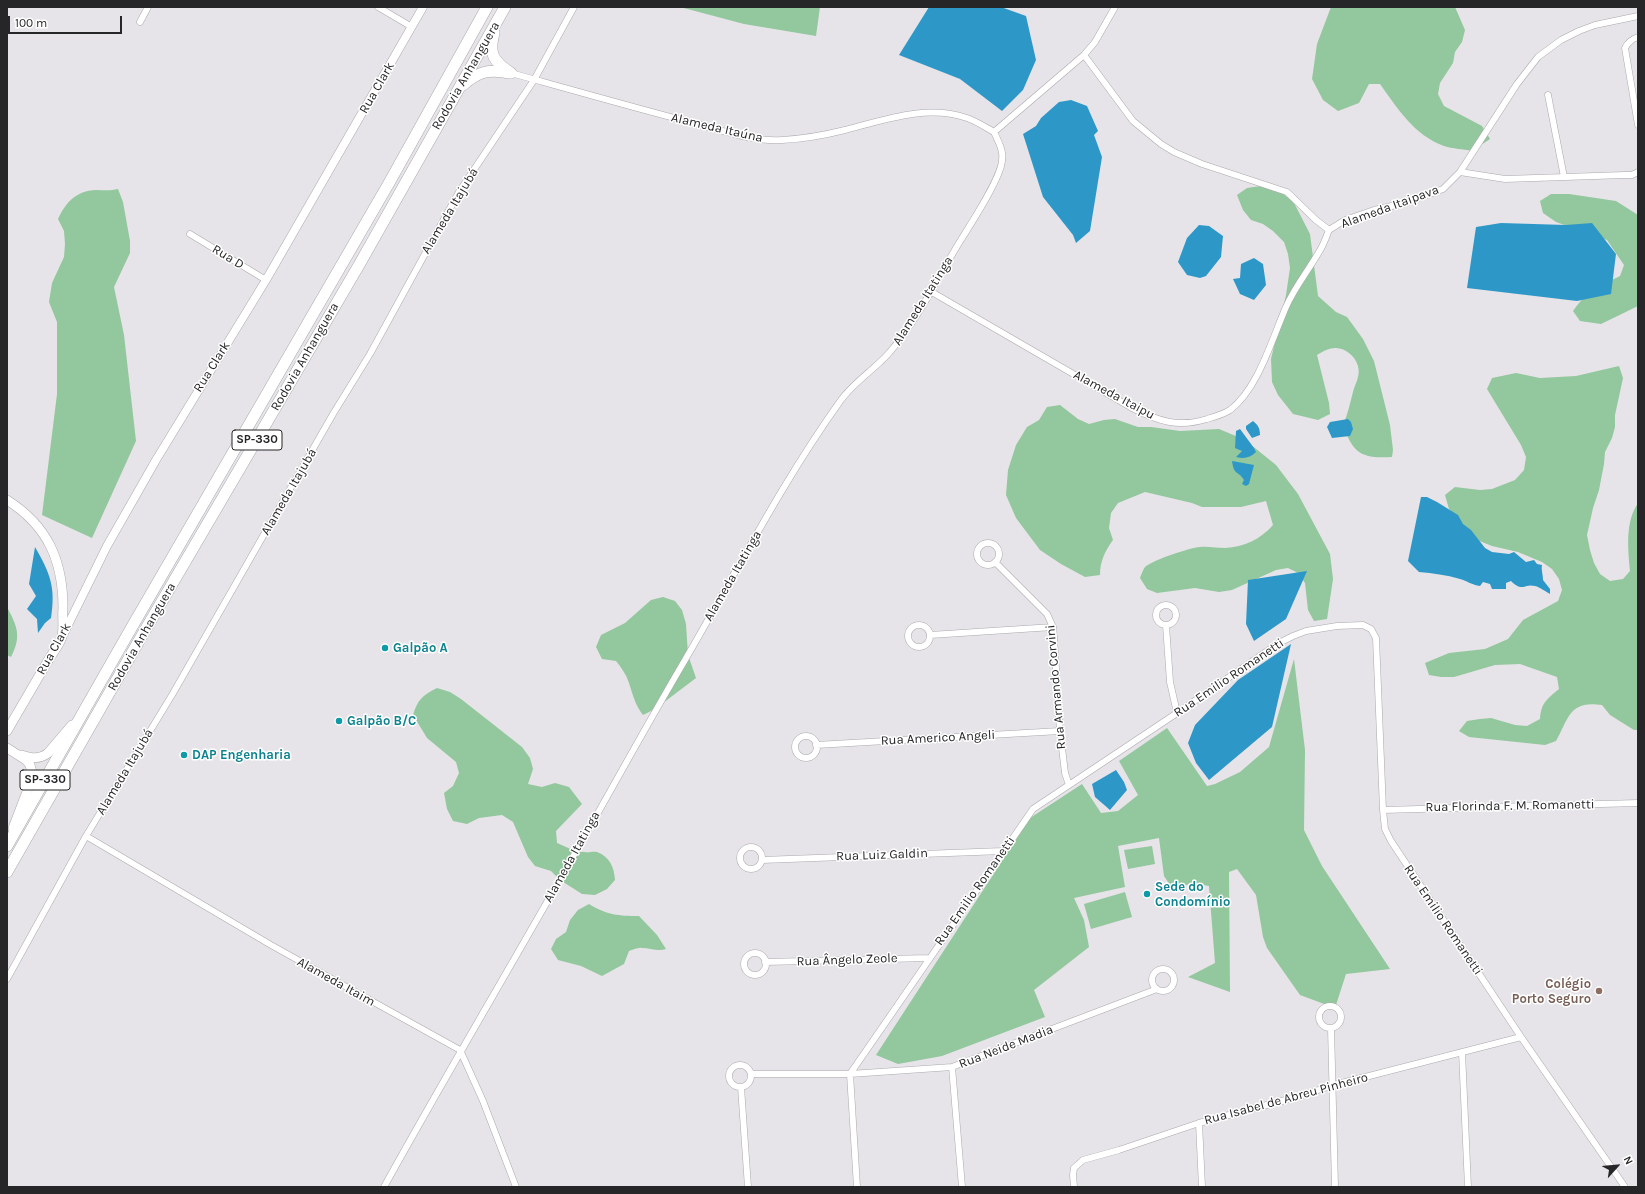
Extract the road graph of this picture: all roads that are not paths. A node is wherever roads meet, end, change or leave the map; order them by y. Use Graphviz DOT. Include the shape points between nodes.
graph roads {
  1 [pos="148,7"];
  2 [pos="378,7"];
  3 [pos="424,7"];
  4 [pos="487,7"];
  5 [pos="505,7"];
  6 [pos="574,7"];
  7 [pos="1114,7"];
  8 [pos="1638,16"];
  9 [pos="140,22"];
  10 [pos="496,22"];
  11 [pos="412,27"];
  12 [pos="1638,37"];
  13 [pos="1084,55"];
  14 [pos="512,73"];
  15 [pos="534,80"];
  16 [pos="458,89"];
  17 [pos="1548,95"];
  18 [pos="1638,125"];
  19 [pos="994,132"];
  20 [pos="1460,172"];
  21 [pos="1638,172"];
  22 [pos="1564,177"];
  23 [pos="1329,230"];
  24 [pos="190,234"];
  25 [pos="266,280"];
  26 [pos="930,291"];
  27 [pos="7,500"];
  28 [pos="995,562"];
  29 [pos="1166,625"];
  30 [pos="1053,627"];
  31 [pos="930,635"];
  32 [pos="62,636"];
  33 [pos="1177,713"];
  34 [pos="82,714"];
  35 [pos="7,731"];
  36 [pos="1060,731"];
  37 [pos="816,745"];
  38 [pos="7,748"];
  39 [pos="17,754"];
  40 [pos="1068,785"];
  41 [pos="1638,803"];
  42 [pos="1382,810"];
  43 [pos="86,836"];
  44 [pos="7,845"];
  45 [pos="1003,851"];
  46 [pos="762,860"];
  47 [pos="7,872"];
  48 [pos="929,958"];
  49 [pos="765,962"];
  50 [pos="7,979"];
  51 [pos="1157,989"];
  52 [pos="1331,1028"];
  53 [pos="1521,1037"];
  54 [pos="460,1050"];
  55 [pos="1462,1052"];
  56 [pos="952,1067"];
  57 [pos="751,1074"];
  58 [pos="850,1074"];
  59 [pos="1334,1085"];
  60 [pos="741,1087"];
  61 [pos="1200,1122"];
  62 [pos="384,1187"];
  63 [pos="516,1187"];
  64 [pos="748,1187"];
  65 [pos="857,1187"];
  66 [pos="962,1187"];
  67 [pos="1074,1187"];
  68 [pos="1202,1187"];
  69 [pos="1336,1187"];
  70 [pos="1468,1187"];
  71 [pos="1625,1187"];
  1 -- 9 [label="street"];
  2 -- 11 [label="street"];
  3 -- 11 [label="street, Rua Clark"];
  4 -- 34 [label="highway, Rodovia Anhanguera / SP-330" via="385,190"];
  5 -- 10 [label="highway, Rodovia Anhanguera / SP-330"];
  6 -- 15 [label="street, Alameda Itajubá"];
  7 -- 13 [label="street" via="1095,42"];
  8 -- 20 [label="street, Alameda Itaipava" via="1579,31 1561,40 1538,57 1517,84"];
  10 -- 14 [label="highway" via="492,40 494,59"];
  10 -- 16 [label="highway, Rodovia Anhanguera / SP-330"];
  11 -- 25 [label="street, Rua Clark"];
  12 -- 18 [label="street" via="1625,48"];
  13 -- 19 [label="street"];
  13 -- 23 [label="street, Alameda Itaipava" via="1133,121 1160,144 1202,164 1287,192"];
  14 -- 15 [label="street, Alameda Itaúna"];
  14 -- 16 [label="highway" via="482,73"];
  15 -- 19 [label="street, Alameda Itaúna" via="752,138 769,140 796,139 906,114 926,113 967,118"];
  15 -- 43 [label="street, Alameda Itajubá" via="459,192 370,354 172,695"];
  16 -- 47 [label="highway, Rodovia Anhanguera / SP-330" via="359,265"];
  17 -- 22 [label="street"];
  19 -- 26 [label="street, Alameda Itatinga" via="1003,158 999,172"];
  20 -- 22 [label="street" via="1505,179"];
  20 -- 23 [label="street, Alameda Itaipava" via="1436,192 1345,220"];
  21 -- 22 [label="street" via="1632,175"];
  23 -- 26 [label="street, Alameda Itaipu" via="1286,306 1248,390 1228,411 1194,423 1174,424 1150,417"];
  24 -- 25 [label="street, Rua D"];
  25 -- 32 [label="street, Rua Clark" via="156,460 107,546"];
  26 -- 54 [label="street, Alameda Itatinga" via="890,351 843,397 780,492 565,872"];
  27 -- 32 [label="main road" via="32,519 52,548 63,593"];
  28 -- 30 [label="street, Rua Armando Corvini" via="1042,608"];
  29 -- 33 [label="street" via="1170,682"];
  30 -- 31 [label="street"];
  30 -- 36 [label="street, Rua Armando Corvini"];
  32 -- 35 [label="main road, Rua Clark"];
  33 -- 40 [label="street, Rua Emilio Romanetti"];
  33 -- 42 [label="street, Rua Emilio Romanetti" via="1279,643 1294,636 1306,631 1337,626 1368,627 1375,633 1376,638"];
  34 -- 39 [label="main road" via="44,757 31,758"];
  34 -- 44 [label="highway, Rodovia Anhanguera / SP-330"];
  36 -- 37 [label="street, Rua Americo Angeli"];
  36 -- 40 [label="street, Rua Armando Corvini"];
  38 -- 39 [label="main road"];
  39 -- 44 [label="main road" via="30,764 33,776"];
  40 -- 45 [label="street, Rua Emilio Romanetti" via="1033,809"];
  41 -- 42 [label="street, Rua Florinda F. M. Romanetti"];
  42 -- 53 [label="street, Rua Emilio Romanetti" via="1385,829 1391,841"];
  43 -- 50 [label="street, Alameda Itajubá"];
  43 -- 54 [label="street, Alameda Itaim" via="271,945"];
  45 -- 46 [label="street, Rua Luiz Galdin"];
  45 -- 48 [label="street, Rua Emilio Romanetti"];
  48 -- 49 [label="street, Rua Ângelo Zeole"];
  48 -- 58 [label="street, Rua Emilio Romanetti"];
  51 -- 56 [label="street, Rua Neide Madia"];
  52 -- 59 [label="street"];
  53 -- 55 [label="street, Rua Isabel de Abreu Pinheiro"];
  53 -- 71 [label="street, Rua Emilio Romanetti"];
  54 -- 62 [label="street, Alameda Itatinga"];
  54 -- 63 [label="street"];
  55 -- 59 [label="street, Rua Isabel de Abreu Pinheiro"];
  55 -- 70 [label="street"];
  56 -- 58 [label="street, Rua Neide Madia"];
  56 -- 66 [label="street"];
  57 -- 58 [label="street, Rua Neide Madia"];
  57 -- 60 [label="street" via="748,1084"];
  57 -- 60 [label="street" via="748,1068 742,1065 734,1066 729,1076 732,1082"];
  58 -- 65 [label="street"];
  59 -- 61 [label="street, Rua Isabel de Abreu Pinheiro"];
  59 -- 69 [label="street"];
  60 -- 64 [label="street"];
  61 -- 67 [label="street, Rua Isabel de Abreu Pinheiro" via="1083,1160 1074,1168"];
  61 -- 68 [label="street"];
}
